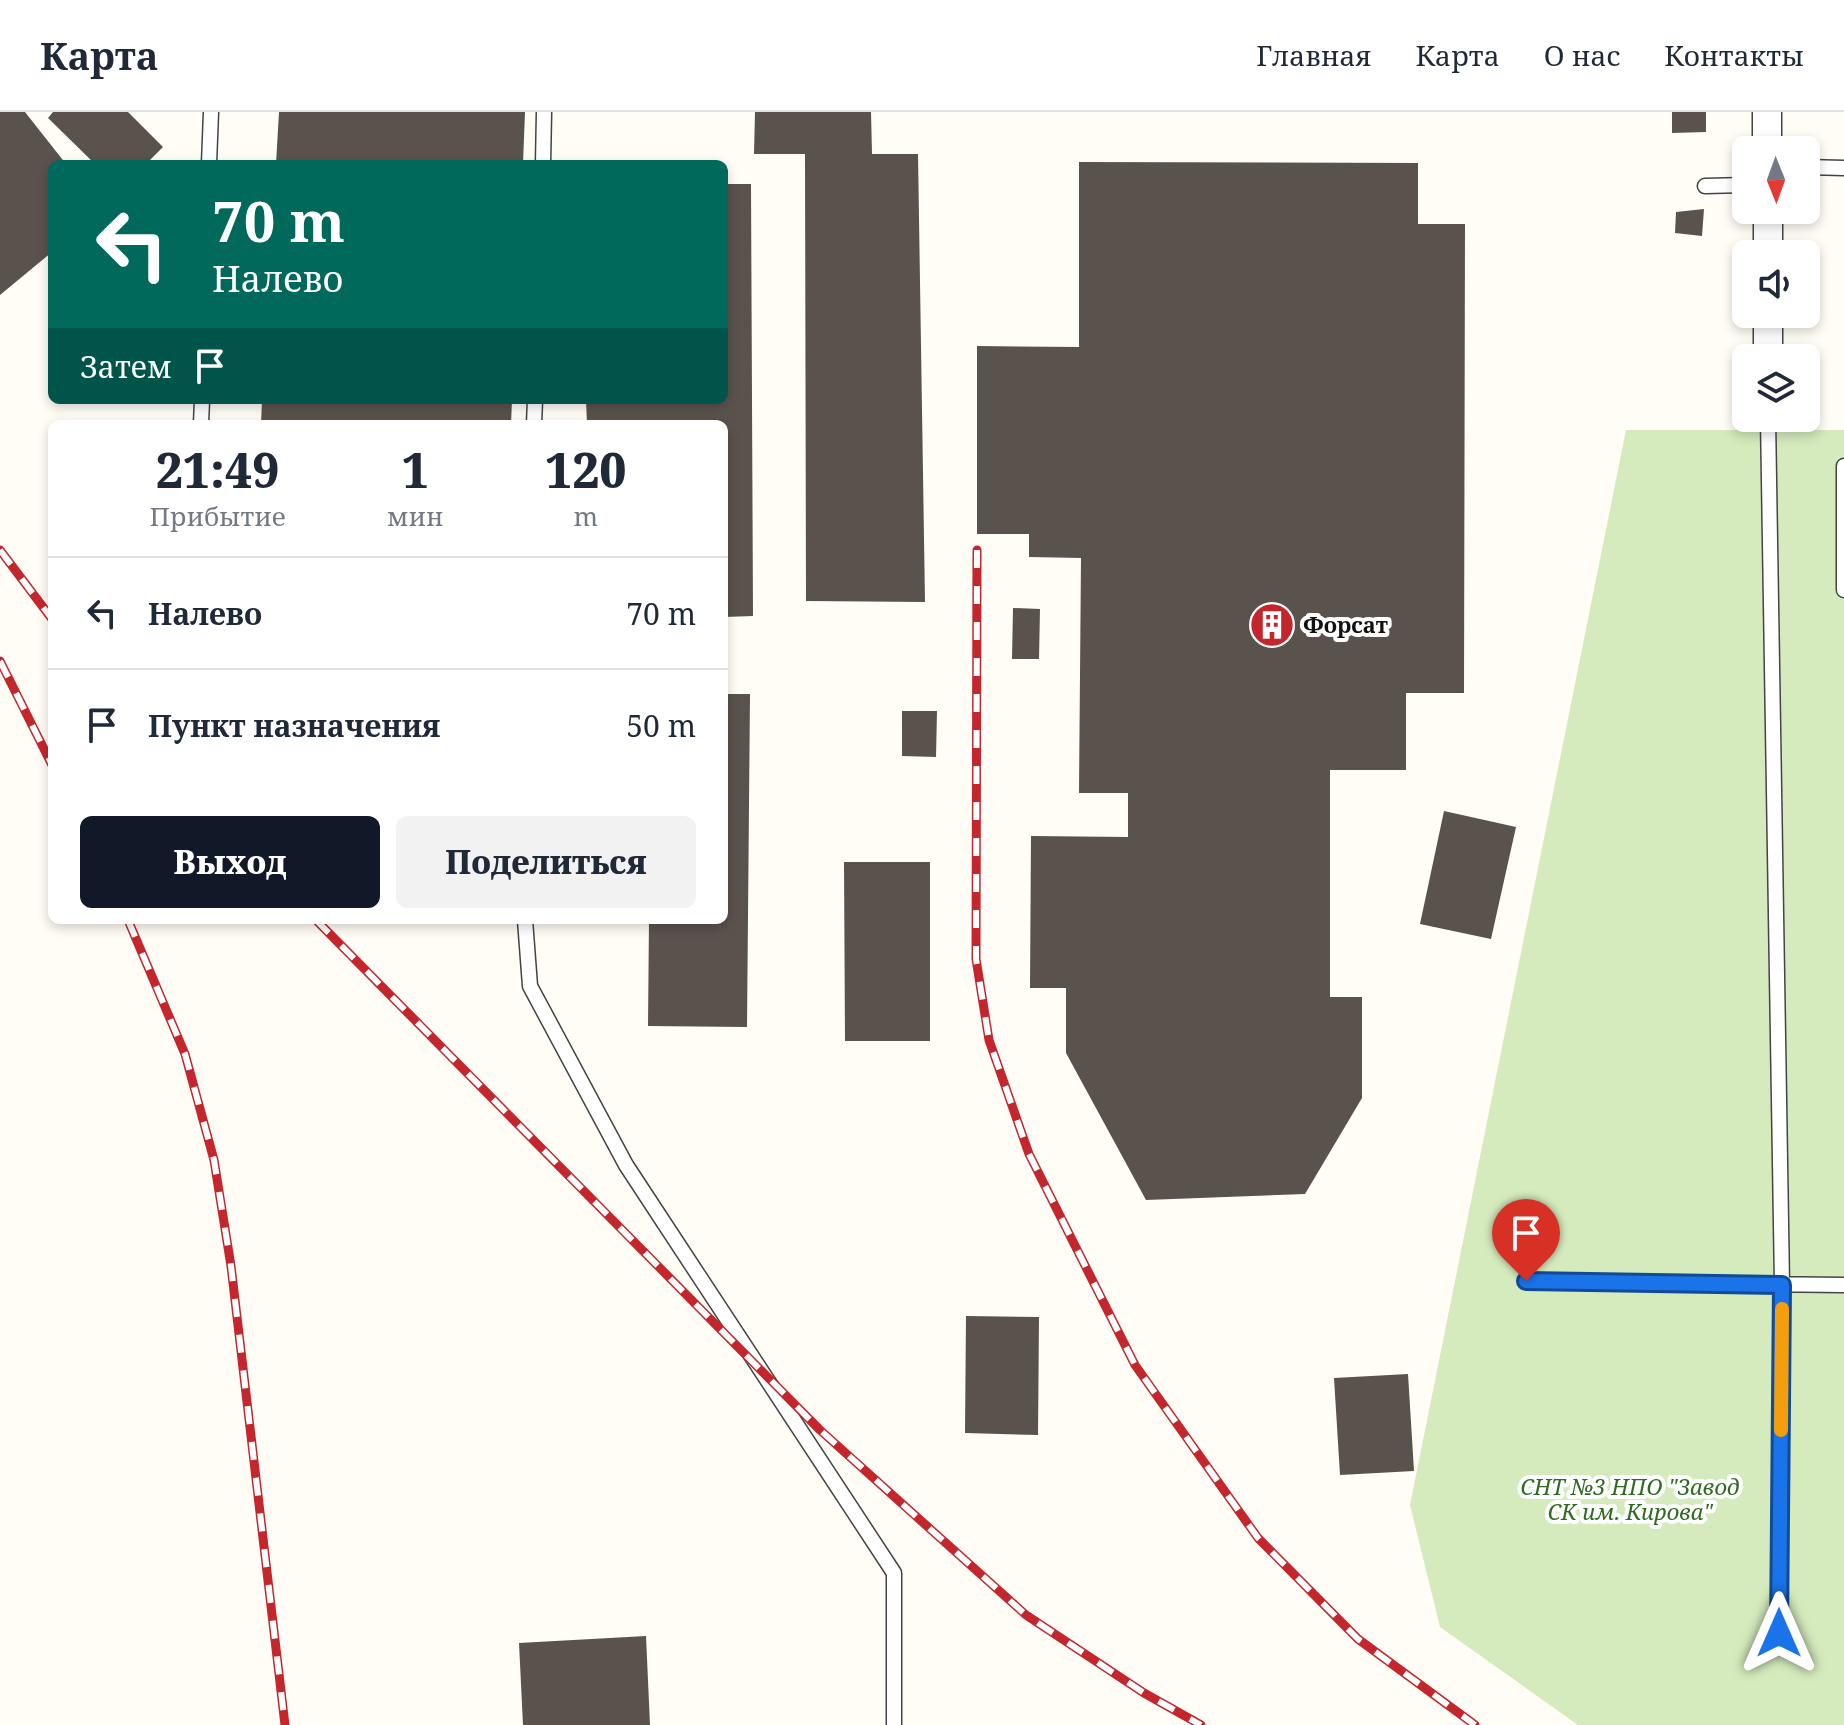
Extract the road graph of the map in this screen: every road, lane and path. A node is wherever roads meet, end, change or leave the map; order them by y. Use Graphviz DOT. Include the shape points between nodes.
graph roads {
  1 [pos="211,112"];
  2 [pos="544,112"];
  3 [pos="1767,112"];
  4 [pos="1767,136"];
  5 [pos="209,160"];
  6 [pos="543,160"];
  7 [pos="1820,167"];
  8 [pos="1844,168"];
  9 [pos="1732,185"];
  10 [pos="1705,186"];
  11 [pos="1768,432"];
  12 [pos="1844,466"];
  13 [pos="1844,590"];
  14 [pos="525,924"];
  15 [pos="1526,1281"];
  16 [pos="1782,1285"];
  17 [pos="1844,1285"];
  18 [pos="1779,1633"];
  19 [pos="894,1725"];
  1 -- 5 [label="lane"];
  2 -- 6 [label="lane"];
  3 -- 4 [label="street"];
  7 -- 8 [label="lane"];
  9 -- 10 [label="lane"];
  11 -- 16 [label="lane"];
  12 -- 13 [label="lane"];
  14 -- 19 [label="lane" via="530,986 626,1165 894,1573"];
  15 -- 16 [label="lane"];
  16 -- 17 [label="lane"];
  16 -- 18 [label="lane"];
}
